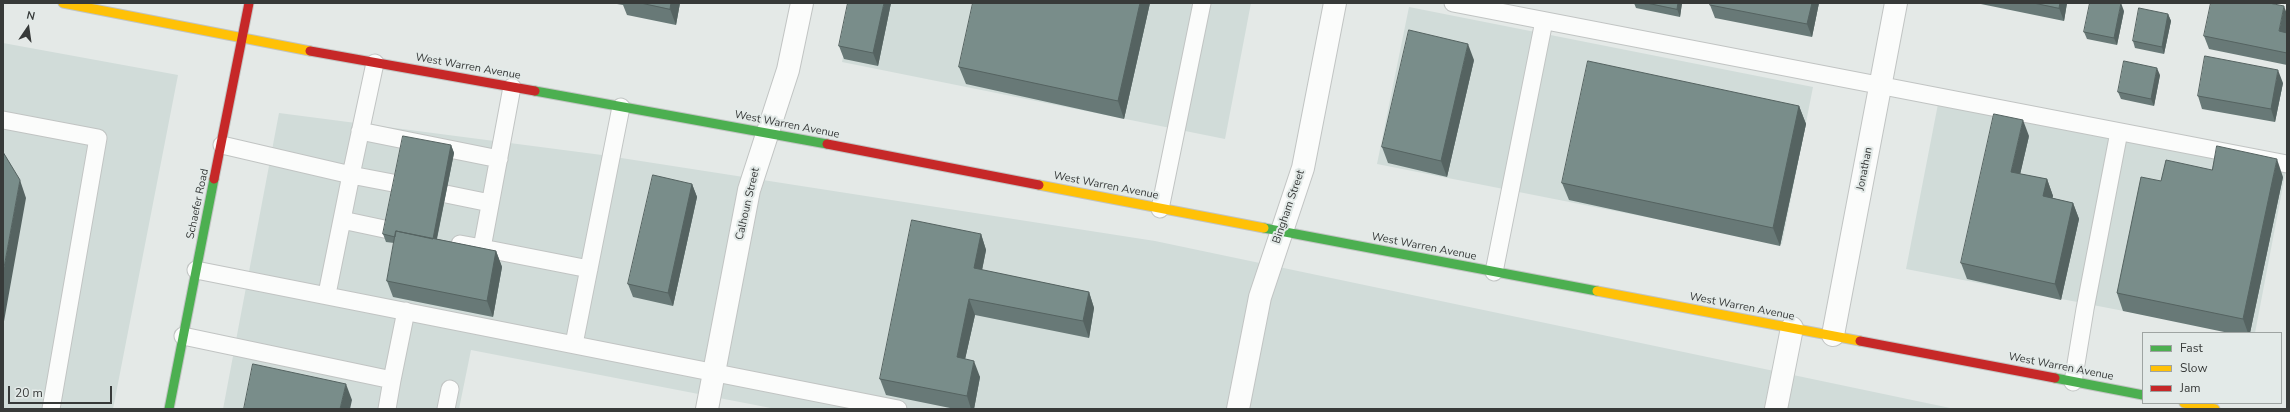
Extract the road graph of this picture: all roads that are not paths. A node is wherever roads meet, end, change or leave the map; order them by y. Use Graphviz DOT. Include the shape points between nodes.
graph roads {
  1 [pos="63,3"];
  2 [pos="249,3"];
  3 [pos="802,3"];
  4 [pos="1202,3"];
  5 [pos="1335,3"];
  6 [pos="1453,3"];
  7 [pos="1896,3"];
  8 [pos="1544,20"];
  9 [pos="242,39"];
  10 [pos="375,63"];
  11 [pos="1880,86"];
  12 [pos="512,87"];
  13 [pos="621,107"];
  14 [pos="3,120"];
  15 [pos="360,131"];
  16 [pos="2119,132"];
  17 [pos="768,133"];
  18 [pos="222,145"];
  19 [pos="499,159"];
  20 [pos="2287,164"];
  21 [pos="351,175"];
  22 [pos="398,184"];
  23 [pos="446,194"];
  24 [pos="490,203"];
  25 [pos="1160,209"];
  26 [pos="342,220"];
  27 [pos="389,230"];
  28 [pos="1280,232"];
  29 [pos="444,241"];
  30 [pos="482,248"];
  31 [pos="589,269"];
  32 [pos="196,270"];
  33 [pos="1494,272"];
  34 [pos="326,294"];
  35 [pos="406,311"];
  36 [pos="1792,328"];
  37 [pos="1833,335"];
  38 [pos="183,336"];
  39 [pos="574,344"];
  40 [pos="714,372"];
  41 [pos="392,380"];
  42 [pos="2073,382"];
  43 [pos="450,389"];
  44 [pos="2142,395"];
  45 [pos="2189,404"];
  46 [pos="51,409"];
  47 [pos="169,409"];
  48 [pos="387,409"];
  49 [pos="446,409"];
  50 [pos="707,409"];
  51 [pos="898,409"];
  52 [pos="1238,409"];
  53 [pos="1776,409"];
  54 [pos="2215,409"];
  1 -- 9 [label="main road, West Warren Avenue"];
  2 -- 9 [label="main road, Schaefer Road"];
  3 -- 17 [label="street, Calhoun Street" via="788,70"];
  4 -- 25 [label="lane"];
  5 -- 28 [label="street, Bingham Street" via="1303,168"];
  6 -- 8 [label="lane"];
  7 -- 11 [label="street, Jonathan"];
  8 -- 11 [label="lane"];
  8 -- 33 [label="lane"];
  9 -- 10 [label="main road, West Warren Avenue"];
  9 -- 18 [label="main road, Schaefer Road"];
  10 -- 12 [label="main road, West Warren Avenue"];
  10 -- 15 [label="lane"];
  11 -- 16 [label="lane"];
  11 -- 37 [label="street, Jonathan"];
  12 -- 13 [label="main road, West Warren Avenue"];
  12 -- 19 [label="lane"];
  13 -- 17 [label="main road, West Warren Avenue"];
  13 -- 31 [label="lane"];
  14 -- 46 [label="lane" via="98,138"];
  15 -- 19 [label="lane"];
  15 -- 21 [label="lane"];
  16 -- 20 [label="lane"];
  16 -- 42 [label="lane"];
  17 -- 25 [label="main road, West Warren Avenue"];
  17 -- 40 [label="street, Calhoun Street" via="747,198"];
  18 -- 21 [label="lane"];
  18 -- 32 [label="main road, Schaefer Road"];
  19 -- 24 [label="lane"];
  21 -- 22 [label="lane"];
  21 -- 26 [label="lane"];
  23 -- 24 [label="lane"];
  24 -- 30 [label="lane"];
  25 -- 28 [label="main road, West Warren Avenue"];
  26 -- 27 [label="lane"];
  26 -- 34 [label="lane"];
  28 -- 33 [label="main road, West Warren Avenue"];
  28 -- 52 [label="street, Bingham Street" via="1260,297"];
  29 -- 30 [label="lane"];
  30 -- 31 [label="lane"];
  31 -- 39 [label="lane"];
  32 -- 34 [label="lane"];
  32 -- 38 [label="main road, Schaefer Road"];
  33 -- 36 [label="main road, West Warren Avenue"];
  34 -- 35 [label="lane"];
  35 -- 39 [label="lane"];
  35 -- 41 [label="lane"];
  36 -- 37 [label="main road, West Warren Avenue"];
  36 -- 53 [label="street"];
  37 -- 42 [label="main road, West Warren Avenue"];
  38 -- 41 [label="lane"];
  38 -- 47 [label="main road, Schaefer Road"];
  39 -- 40 [label="lane"];
  40 -- 50 [label="street, Calhoun Street"];
  40 -- 51 [label="lane"];
  41 -- 48 [label="lane"];
  42 -- 44 [label="main road, West Warren Avenue"];
  43 -- 49 [label="lane"];
  45 -- 54 [label="main road"];
}
